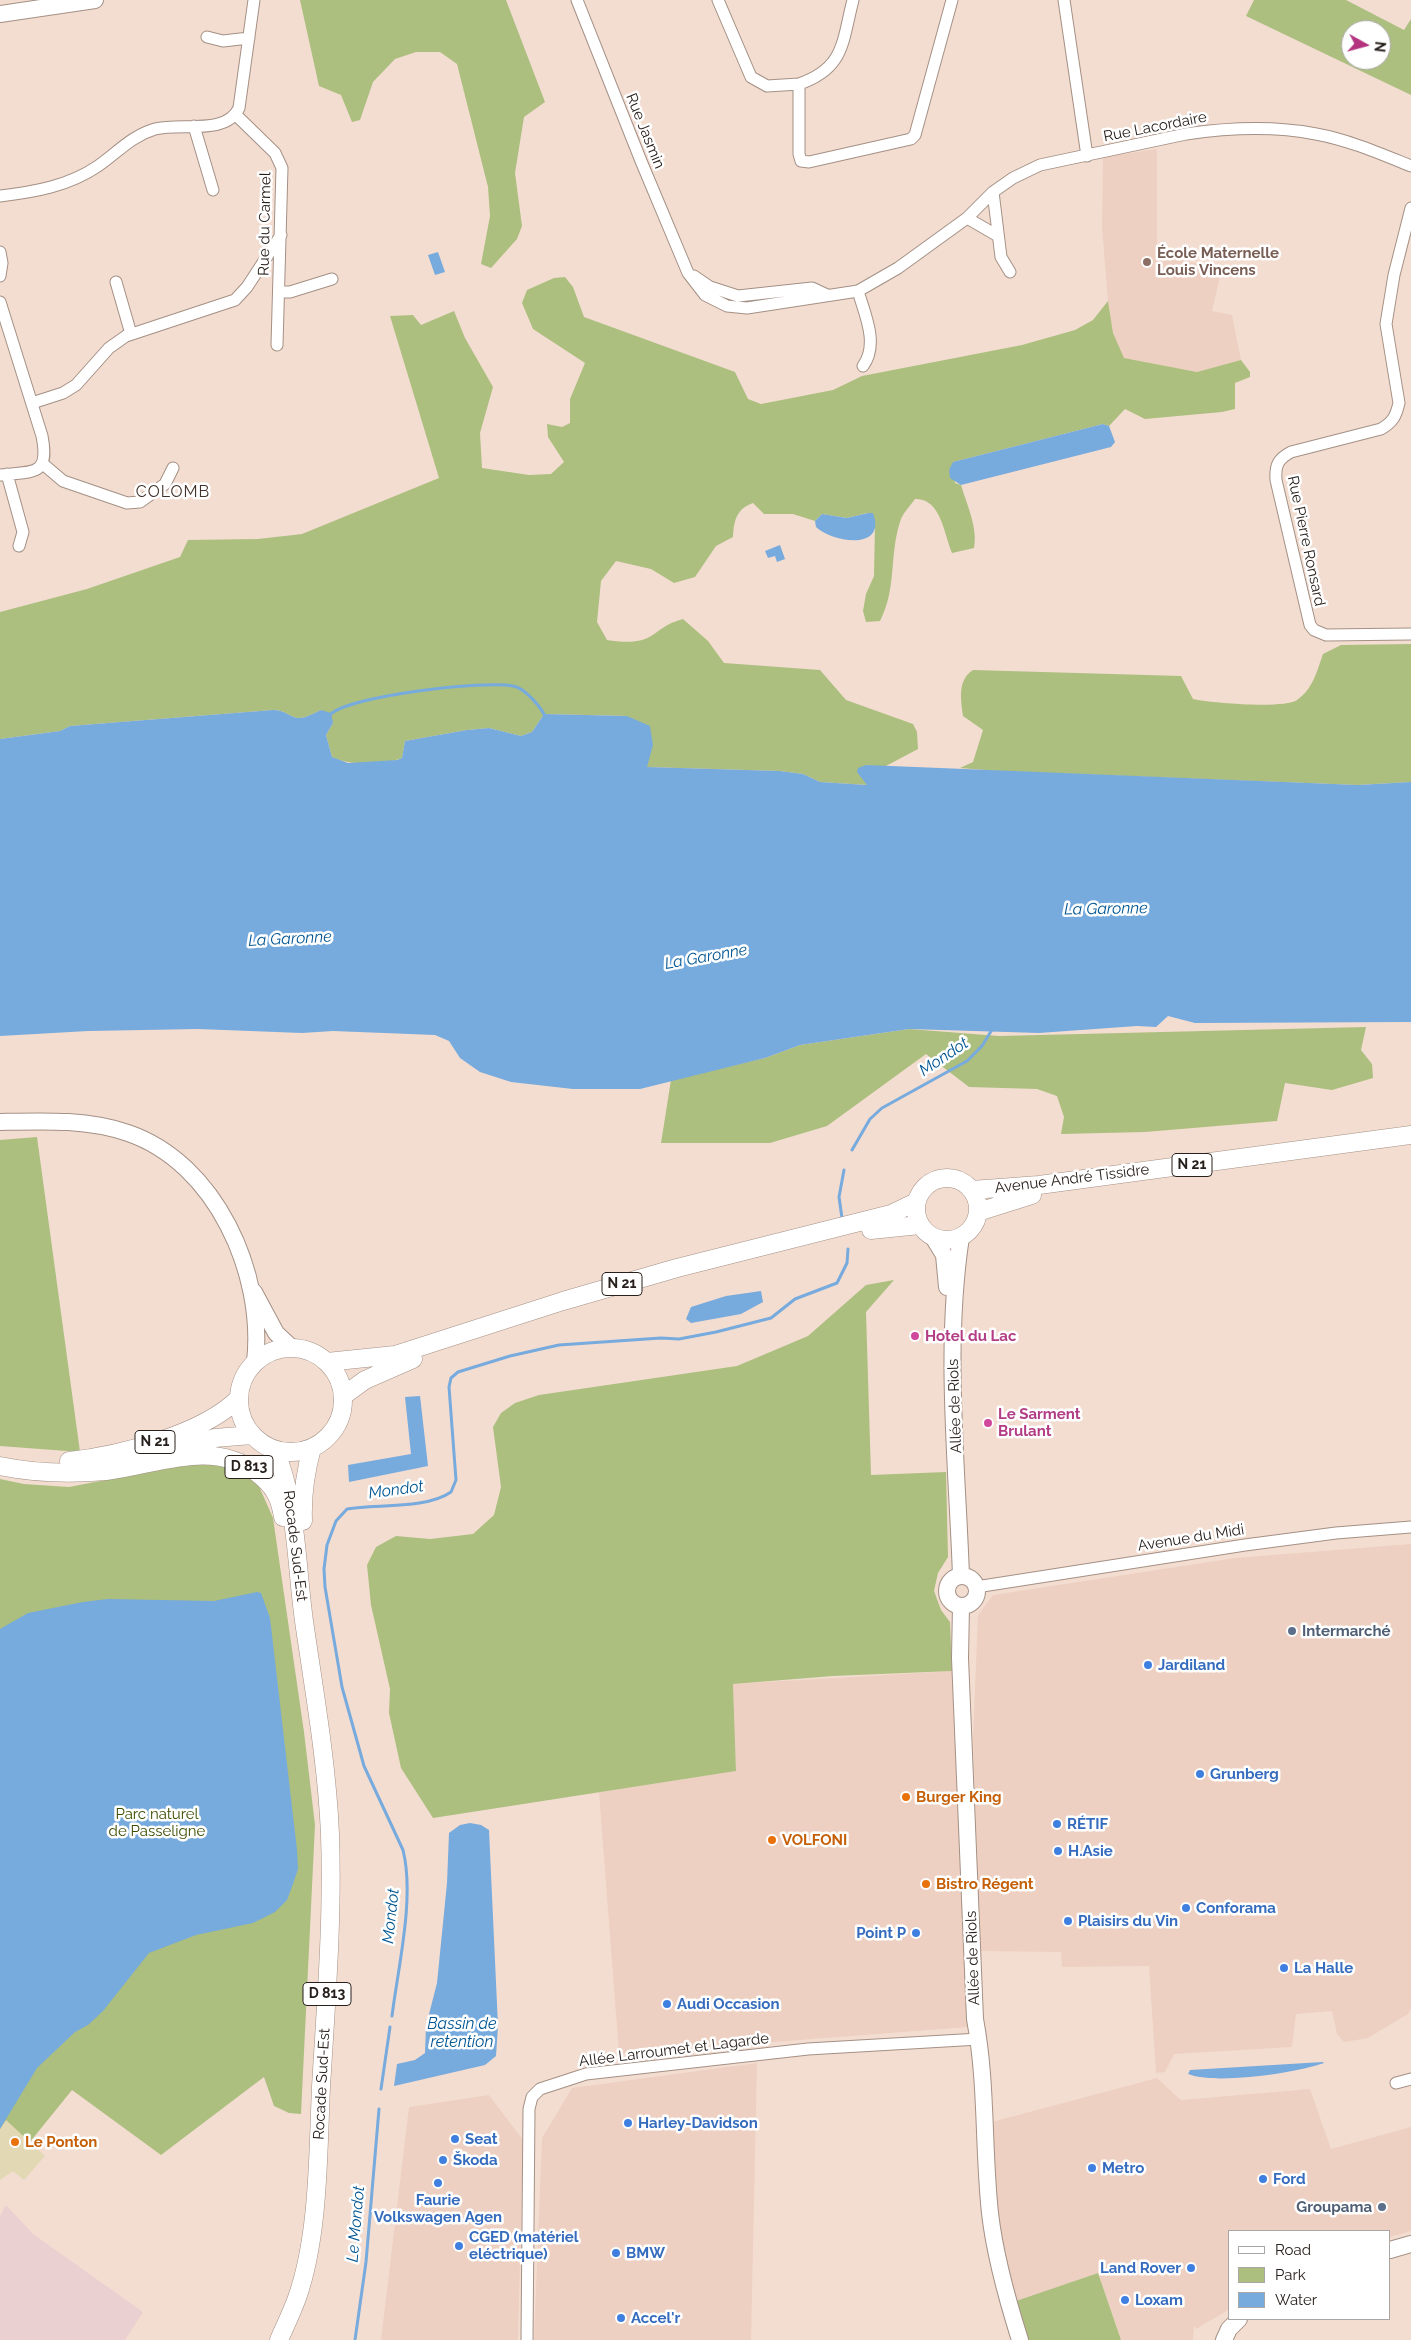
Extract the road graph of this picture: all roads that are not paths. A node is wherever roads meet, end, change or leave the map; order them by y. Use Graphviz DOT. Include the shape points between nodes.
graph roads {
  1 [pos="94,0"];
  2 [pos="254,0"];
  3 [pos="577,0"];
  4 [pos="718,0"];
  5 [pos="853,0"];
  6 [pos="952,0"];
  7 [pos="1064,0"];
  8 [pos="0,14"];
  9 [pos="207,37"];
  10 [pos="249,38"];
  11 [pos="799,84"];
  12 [pos="236,115"];
  13 [pos="194,126"];
  14 [pos="1086,156"];
  15 [pos="1411,166"];
  16 [pos="213,190"];
  17 [pos="993,192"];
  18 [pos="0,196"];
  19 [pos="1411,208"];
  20 [pos="967,218"];
  21 [pos="281,235"];
  22 [pos="998,236"];
  23 [pos="0,252"];
  24 [pos="1010,272"];
  25 [pos="0,276"];
  26 [pos="332,279"];
  27 [pos="116,282"];
  28 [pos="858,291"];
  29 [pos="279,292"];
  30 [pos="0,302"];
  31 [pos="132,334"];
  32 [pos="277,345"];
  33 [pos="863,366"];
  34 [pos="32,403"];
  35 [pos="43,464"];
  36 [pos="173,468"];
  37 [pos="3,474"];
  38 [pos="19,546"];
  39 [pos="1411,634"];
  40 [pos="0,1122"];
  41 [pos="1411,1135"];
  42 [pos="1411,1140"];
  43 [pos="972,1190"];
  44 [pos="916,1202"];
  45 [pos="978,1212"];
  46 [pos="920,1225"];
  47 [pos="961,1236"];
  48 [pos="933,1237"];
  49 [pos="248,1280"];
  50 [pos="292,1348"];
  51 [pos="953,1359"];
  52 [pos="255,1362"];
  53 [pos="328,1362"];
  54 [pos="343,1396"];
  55 [pos="239,1398"];
  56 [pos="252,1434"];
  57 [pos="312,1448"];
  58 [pos="275,1450"];
  59 [pos="0,1457"];
  60 [pos="0,1466"];
  61 [pos="57,1472"];
  62 [pos="1411,1526"];
  63 [pos="961,1576"];
  64 [pos="976,1587"];
  65 [pos="961,1606"];
  66 [pos="308,1644"];
  67 [pos="979,2039"];
  68 [pos="1411,2079"];
  69 [pos="1396,2083"];
  70 [pos="1411,2244"];
  71 [pos="1391,2250"];
  72 [pos="279,2340"];
  73 [pos="527,2340"];
  74 [pos="1014,2340"];
  75 [pos="1020,2340"];
  1 -- 8 [label="street"];
  2 -- 10 [label="street"];
  3 -- 28 [label="street, Rue Jasmin" via="688,273 705,295 727,306 747,308"];
  4 -- 11 [label="street" via="751,77 767,86"];
  5 -- 11 [label="street" via="836,59 828,70"];
  6 -- 11 [label="street" via="911,140 809,162 802,160 799,154"];
  7 -- 14 [label="street, Rue Lacordaire"];
  9 -- 10 [label="street" via="223,41"];
  10 -- 12 [label="street"];
  12 -- 13 [label="street" via="219,124"];
  12 -- 21 [label="street, Rue du Carmel" via="280,160 283,179"];
  13 -- 16 [label="street"];
  13 -- 18 [label="street" via="166,126 140,134 98,166 72,180 43,190"];
  14 -- 15 [label="street, Rue Lacordaire" via="1205,131 1263,130 1316,134 1341,140"];
  14 -- 17 [label="street, Rue Jasmin" via="1040,165"];
  17 -- 20 [label="street, Rue Jasmin"];
  17 -- 22 [label="street"];
  19 -- 39 [label="street, Rue Pierre Ronsard" via="1394,275 1386,324 1399,402 1397,414 1381,429 1292,452 1281,457 1275,466 1308,618 1314,630 1320,633"];
  20 -- 22 [label="street"];
  20 -- 28 [label="street, Rue Jasmin" via="898,268"];
  21 -- 29 [label="street, Rue du Carmel"];
  21 -- 31 [label="street" via="247,288 235,300"];
  22 -- 24 [label="street" via="1001,257"];
  23 -- 25 [label="street"];
  26 -- 29 [label="street, Rue du Carmel" via="290,292"];
  27 -- 31 [label="street"];
  28 -- 33 [label="street" via="872,348"];
  29 -- 32 [label="street, Rue du Carmel"];
  30 -- 34 [label="street"];
  31 -- 34 [label="street" via="109,348 76,385"];
  34 -- 35 [label="street" via="42,436"];
  35 -- 36 [label="street" via="63,481 127,503 140,502 165,484"];
  35 -- 37 [label="street" via="32,471"];
  37 -- 38 [label="street" via="23,532"];
  40 -- 49 [label="street" via="58,1121 103,1126 145,1139 174,1156 221,1210"];
  41 -- 43 [label="main road, Avenue André Tissidre / N 21" via="1039,1185"];
  42 -- 45 [label="main road, Avenue André Tissidre / N 21" via="1132,1178 1030,1195"];
  43 -- 44 [label="main road" via="956,1178 939,1178 924,1187"];
  43 -- 45 [label="main road"];
  44 -- 46 [label="main road"];
  44 -- 53 [label="main road, N 21" via="891,1214 677,1268 563,1301 395,1355"];
  45 -- 47 [label="main road" via="973,1226"];
  46 -- 48 [label="main road"];
  46 -- 54 [label="main road, N 21" via="890,1227 815,1241 569,1306 403,1363 365,1380"];
  47 -- 48 [label="main road" via="942,1240"];
  47 -- 51 [label="street, Allée de Riols" via="956,1269"];
  48 -- 51 [label="street" via="944,1255"];
  49 -- 50 [label="street" via="276,1333"];
  49 -- 52 [label="street" via="257,1336"];
  50 -- 52 [label="main road" via="279,1349"];
  50 -- 53 [label="main road" via="317,1354"];
  51 -- 63 [label="street, Allée de Riols"];
  52 -- 55 [label="main road" via="246,1372"];
  53 -- 54 [label="main road"];
  54 -- 57 [label="main road" via="342,1412 336,1427"];
  55 -- 56 [label="main road" via="244,1423"];
  55 -- 59 [label="main road, N 21" via="226,1411 210,1419 152,1444 105,1457 62,1462"];
  56 -- 58 [label="main road"];
  56 -- 61 [label="main road, N 21" via="215,1438 107,1465"];
  57 -- 58 [label="main road" via="294,1452"];
  57 -- 66 [label="main road, Rocade Sud-Est / D 813" via="302,1498"];
  58 -- 66 [label="main road, Rocade Sud-Est / D 813" via="289,1491"];
  60 -- 61 [label="main road, N 21"];
  61 -- 66 [label="main road, D 813" via="107,1471 208,1454 245,1464 273,1487 280,1501 298,1626"];
  62 -- 64 [label="street, Avenue du Midi" via="1240,1546"];
  63 -- 64 [label="street" via="971,1579"];
  63 -- 65 [label="street" via="952,1580 947,1588 952,1602"];
  64 -- 65 [label="street" via="973,1600"];
  65 -- 67 [label="street, Allée de Riols" via="964,1773 975,2019"];
  66 -- 72 [label="main road, Rocade Sud-Est / D 813" via="322,1742 330,1834 330,1938 315,2193 309,2243 298,2297"];
  67 -- 73 [label="street, Allée Larroumet et Lagarde" via="808,2049 586,2074 540,2089 532,2097 529,2109"];
  67 -- 74 [label="street, Allée de Riols" via="979,2120 985,2217 993,2265"];
  67 -- 75 [label="street, Allée de Riols" via="990,2215 998,2263"];
  68 -- 69 [label="street"];
  70 -- 71 [label="street"];
}
